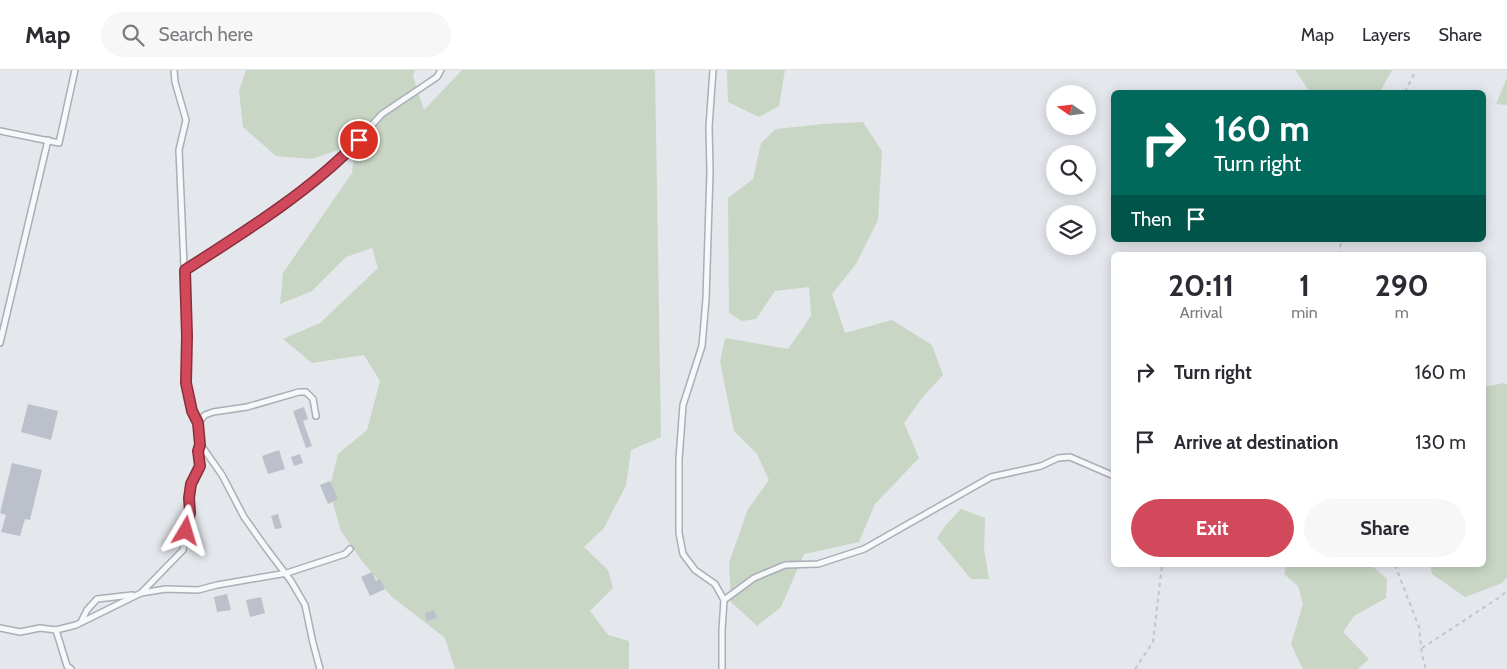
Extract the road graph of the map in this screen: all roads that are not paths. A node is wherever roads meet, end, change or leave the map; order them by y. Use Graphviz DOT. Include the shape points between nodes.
graph roads {
  1 [pos="75,70"];
  2 [pos="174,70"];
  3 [pos="441,70"];
  4 [pos="713,70"];
  5 [pos="0,131"];
  6 [pos="48,140"];
  7 [pos="185,270"];
  8 [pos="0,343"];
  9 [pos="316,416"];
  10 [pos="198,423"];
  11 [pos="200,445"];
  12 [pos="1111,475"];
  13 [pos="350,549"];
  14 [pos="284,574"];
  15 [pos="139,594"];
  16 [pos="724,600"];
  17 [pos="81,622"];
  18 [pos="0,628"];
  19 [pos="56,630"];
  20 [pos="71,669"];
  21 [pos="320,669"];
  22 [pos="722,669"];
  1 -- 6 [label="lane" via="59,143"];
  2 -- 7 [label="lane" via="186,120 179,150"];
  3 -- 7 [label="lane" via="437,77 382,114 347,152 309,185"];
  4 -- 16 [label="lane" via="706,299 702,346 683,405 679,533 684,554 695,570 714,584"];
  5 -- 6 [label="lane"];
  6 -- 8 [label="lane"];
  7 -- 10 [label="lane" via="186,383"];
  9 -- 10 [label="lane" via="314,399 306,392 299,392 247,407 213,412"];
  10 -- 11 [label="lane"];
  11 -- 14 [label="lane"];
  11 -- 15 [label="lane" via="200,466 191,484 183,550"];
  12 -- 16 [label="lane" via="1070,457 992,477 864,549 818,564 785,565 754,578"];
  13 -- 14 [label="lane" via="345,554"];
  14 -- 15 [label="lane" via="198,590"];
  14 -- 21 [label="lane" via="305,605"];
  15 -- 17 [label="lane"];
  15 -- 17 [label="lane" via="97,599"];
  16 -- 22 [label="lane"];
  17 -- 19 [label="lane"];
  18 -- 19 [label="lane" via="20,632 40,628"];
  19 -- 20 [label="lane" via="66,666"];
}
